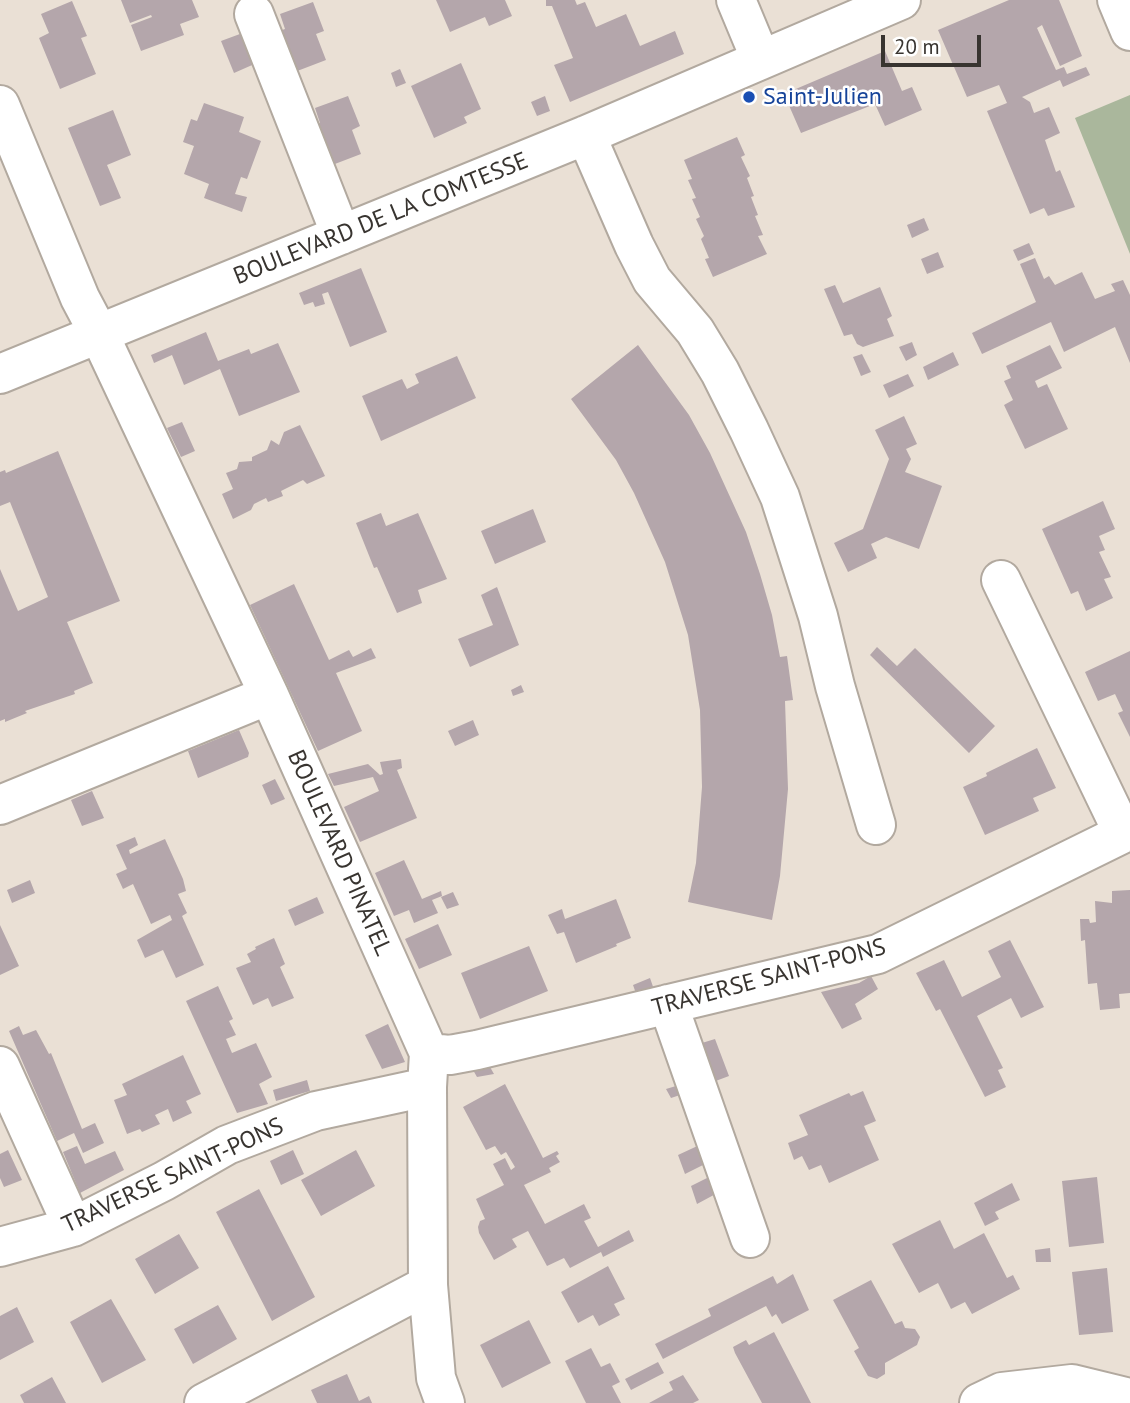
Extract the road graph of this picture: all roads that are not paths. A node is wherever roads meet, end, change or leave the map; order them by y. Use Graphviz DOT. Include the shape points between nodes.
graph roads {
  1 [pos="736,0"];
  2 [pos="1117,0"];
  3 [pos="881,4"];
  4 [pos="254,13"];
  5 [pos="1130,31"];
  6 [pos="761,60"];
  7 [pos="0,105"];
  8 [pos="586,135"];
  9 [pos="341,235"];
  10 [pos="99,334"];
  11 [pos="0,374"];
  12 [pos="1001,580"];
  13 [pos="269,695"];
  14 [pos="0,805"];
  15 [pos="877,825"];
  16 [pos="1127,832"];
  17 [pos="668,1004"];
  18 [pos="0,1066"];
  19 [pos="428,1070"];
  20 [pos="73,1227"];
  21 [pos="750,1238"];
  22 [pos="0,1247"];
  23 [pos="428,1285"];
  24 [pos="1130,1398"];
  25 [pos="204,1403"];
  26 [pos="445,1403"];
  27 [pos="979,1403"];
  1 -- 6 [label="street"];
  2 -- 5 [label="street"];
  3 -- 6 [label="street, BOULEVARD DE LA COMTESSE"];
  4 -- 9 [label="street"];
  6 -- 8 [label="street, BOULEVARD DE LA COMTESSE"];
  7 -- 10 [label="street, BOULEVARD PINATEL"];
  8 -- 9 [label="street, BOULEVARD DE LA COMTESSE"];
  8 -- 15 [label="street" via="652,280 695,331 720,372 780,497"];
  9 -- 10 [label="street, BOULEVARD DE LA COMTESSE"];
  10 -- 11 [label="street, BOULEVARD DE LA COMTESSE"];
  10 -- 13 [label="street, BOULEVARD PINATEL"];
  12 -- 16 [label="street"];
  13 -- 14 [label="street"];
  13 -- 19 [label="street, BOULEVARD PINATEL"];
  16 -- 17 [label="street, TRAVERSE SAINT-PONS" via="878,954"];
  17 -- 19 [label="street, TRAVERSE SAINT-PONS" via="450,1055"];
  17 -- 21 [label="street"];
  18 -- 20 [label="street"];
  19 -- 20 [label="street, TRAVERSE SAINT-PONS" via="227,1145"];
  19 -- 23 [label="street, BOULEVARD PINATEL"];
  20 -- 22 [label="street, TRAVERSE SAINT-PONS"];
  23 -- 25 [label="street"];
  23 -- 26 [label="street, BOULEVARD PINATEL" via="436,1378"];
  24 -- 27 [label="street" via="1072,1384 1002,1392"];
}
